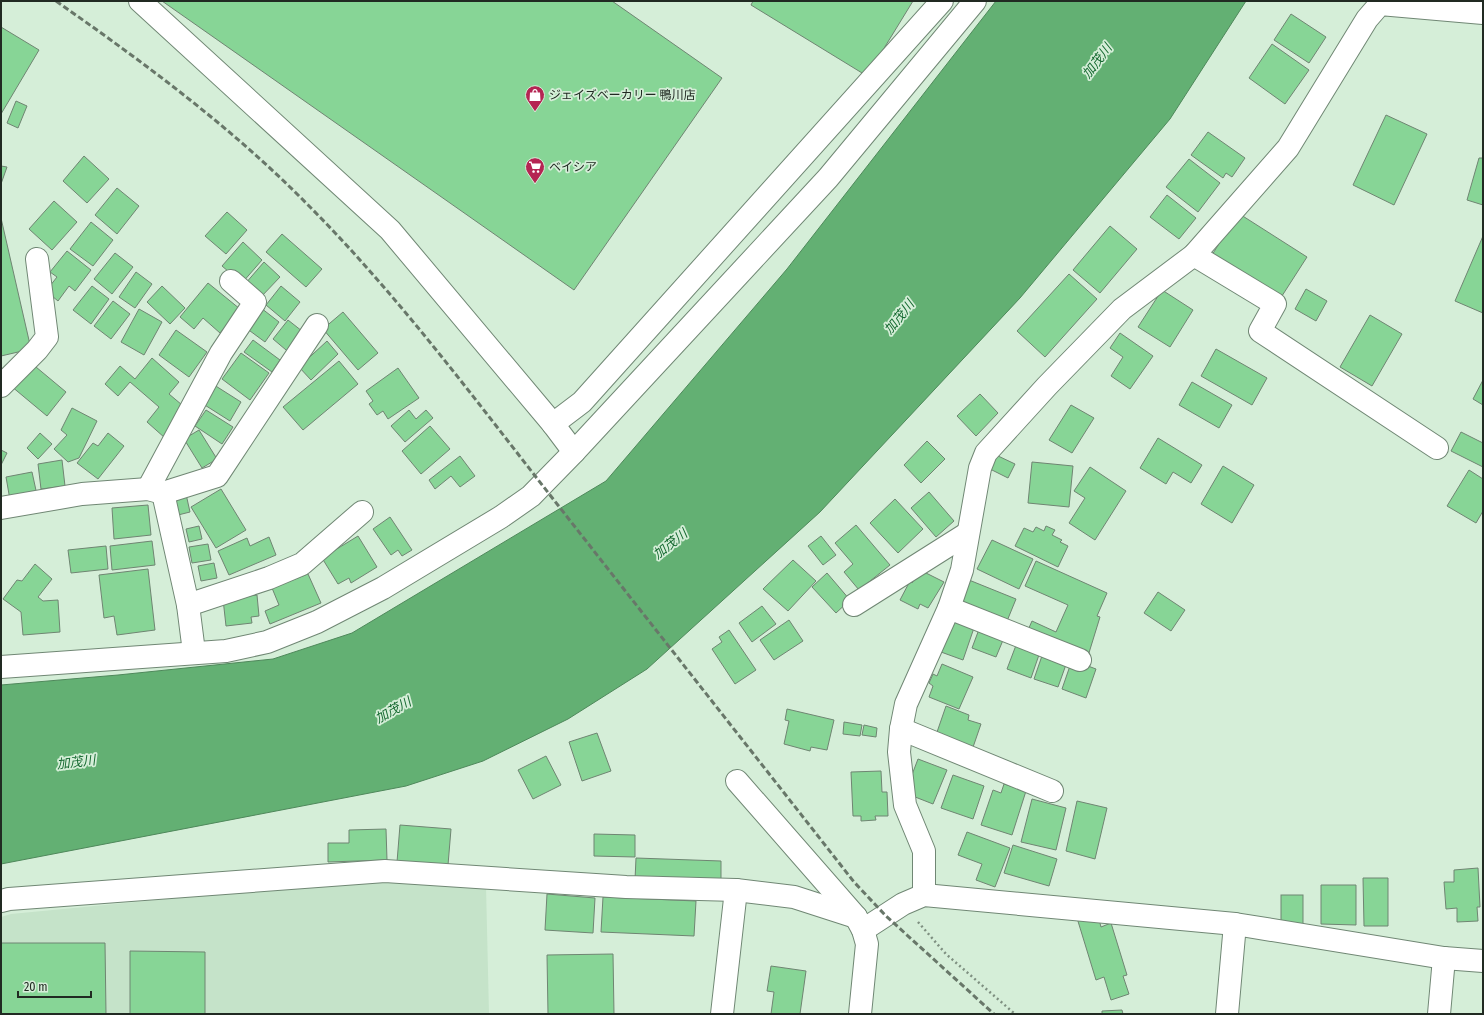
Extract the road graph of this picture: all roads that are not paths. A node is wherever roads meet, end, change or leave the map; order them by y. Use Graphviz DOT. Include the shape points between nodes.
graph roads {
  1 [pos="140,1"];
  2 [pos="942,1"];
  3 [pos="975,1"];
  4 [pos="1483,13"];
  5 [pos="1194,255"];
  6 [pos="37,259"];
  7 [pos="232,281"];
  8 [pos="317,325"];
  9 [pos="1,386"];
  10 [pos="553,424"];
  11 [pos="1437,448"];
  12 [pos="574,452"];
  13 [pos="156,491"];
  14 [pos="1,508"];
  15 [pos="362,512"];
  16 [pos="968,533"];
  17 [pos="188,605"];
  18 [pos="854,605"];
  19 [pos="949,608"];
  20 [pos="194,652"];
  21 [pos="1080,660"];
  22 [pos="1,667"];
  23 [pos="901,729"];
  24 [pos="737,781"];
  25 [pos="1052,791"];
  26 [pos="736,890"];
  27 [pos="924,895"];
  28 [pos="1,901"];
  29 [pos="859,924"];
  30 [pos="1235,924"];
  31 [pos="1444,958"];
  32 [pos="1483,962"];
  33 [pos="722,1014"];
  34 [pos="860,1014"];
  35 [pos="1226,1014"];
  36 [pos="1439,1014"];
  1 -- 10 [label="street" via="390,230"];
  2 -- 10 [label="street" via="582,402"];
  3 -- 12 [label="street" via="828,178"];
  4 -- 5 [label="street" via="1380,4 1366,18 1288,148"];
  5 -- 11 [label="street" via="1275,304 1260,331"];
  5 -- 16 [label="street" via="1122,309 986,453 980,468"];
  6 -- 9 [label="street" via="47,337"];
  7 -- 13 [label="street" via="255,302 221,353"];
  8 -- 13 [label="street" via="217,476"];
  10 -- 12 [label="street"];
  12 -- 20 [label="street" via="530,496 501,517 383,588 317,622 268,642 226,651"];
  13 -- 14 [label="street" via="82,494"];
  13 -- 17 [label="street"];
  15 -- 17 [label="street" via="302,564 269,578"];
  16 -- 18 [label="street"];
  16 -- 19 [label="street" via="962,570"];
  17 -- 20 [label="street"];
  19 -- 21 [label="street"];
  19 -- 23 [label="street" via="906,704"];
  20 -- 22 [label="street"];
  23 -- 25 [label="street"];
  23 -- 27 [label="street" via="899,752 905,805 924,851"];
  24 -- 29 [label="street"];
  26 -- 28 [label="street" via="626,887 385,871 9,898"];
  26 -- 29 [label="street" via="794,897"];
  26 -- 33 [label="street"];
  27 -- 29 [label="street"];
  27 -- 30 [label="street"];
  29 -- 34 [label="street" via="867,944"];
  30 -- 31 [label="street"];
  30 -- 35 [label="street"];
  31 -- 32 [label="street"];
  31 -- 36 [label="street"];
}
